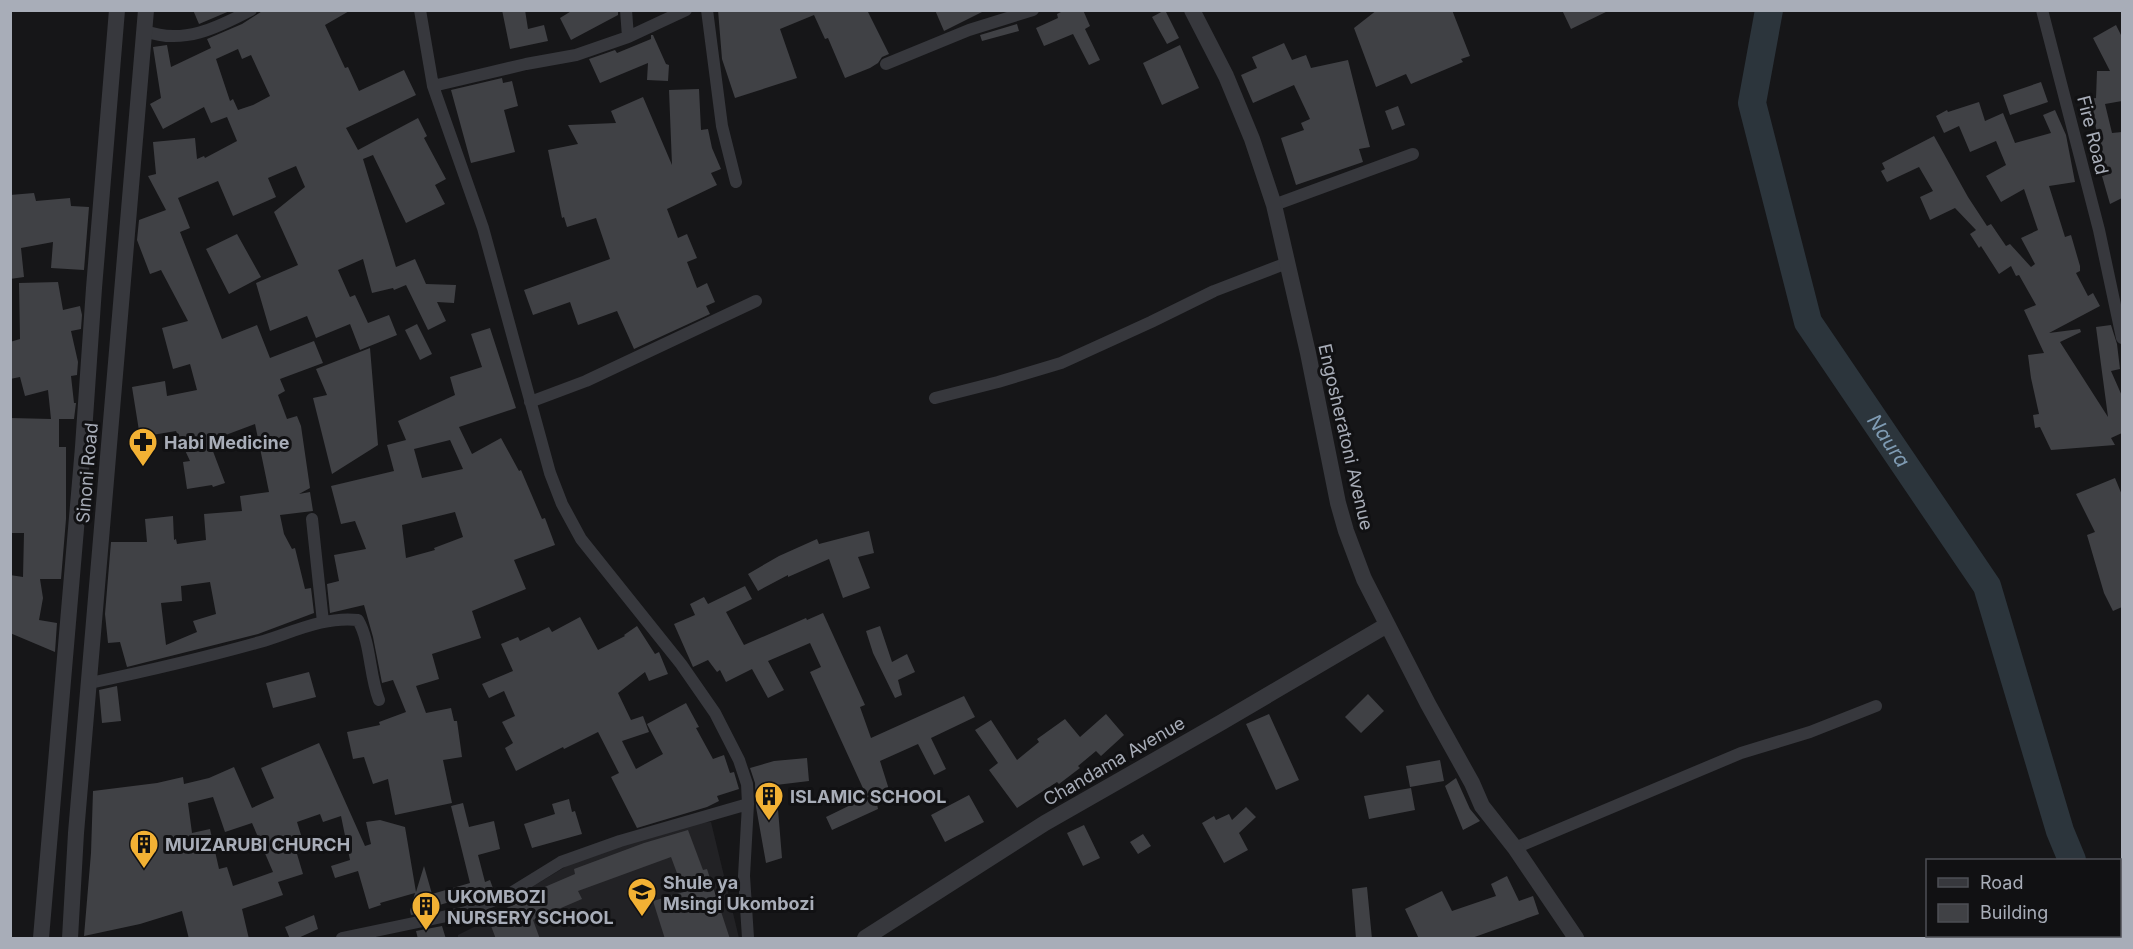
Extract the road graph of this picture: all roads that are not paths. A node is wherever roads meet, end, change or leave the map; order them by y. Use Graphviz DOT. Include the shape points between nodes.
graph roads {
  1 [pos="117,10"];
  2 [pos="146,10"];
  3 [pos="250,10"];
  4 [pos="420,10"];
  5 [pos="626,10"];
  6 [pos="686,10"];
  7 [pos="707,10"];
  8 [pos="1033,10"];
  9 [pos="1192,10"];
  10 [pos="2042,10"];
  11 [pos="145,31"];
  12 [pos="628,37"];
  13 [pos="886,64"];
  14 [pos="434,86"];
  15 [pos="1413,154"];
  16 [pos="736,182"];
  17 [pos="1274,205"];
  18 [pos="1287,263"];
  19 [pos="2118,294"];
  20 [pos="756,301"];
  21 [pos="2122,338"];
  22 [pos="935,398"];
  23 [pos="530,402"];
  24 [pos="312,519"];
  25 [pos="323,622"];
  26 [pos="1387,625"];
  27 [pos="90,683"];
  28 [pos="380,700"];
  29 [pos="1876,706"];
  30 [pos="748,804"];
  31 [pos="1515,848"];
  32 [pos="41,939"];
  33 [pos="70,939"];
  34 [pos="342,939"];
  35 [pos="748,939"];
  36 [pos="865,939"];
  37 [pos="1576,939"];
  1 -- 32 [label="street, Sinoni Road"];
  2 -- 11 [label="street, Sinoni Road"];
  3 -- 11 [label="street" via="205,33 159,36"];
  4 -- 14 [label="street"];
  5 -- 12 [label="street"];
  6 -- 12 [label="street"];
  7 -- 16 [label="street" via="722,126"];
  8 -- 13 [label="street" via="969,30"];
  9 -- 17 [label="street, Engosheratoni Avenue" via="1226,76"];
  10 -- 19 [label="street, Fire Road"];
  11 -- 27 [label="street, Sinoni Road"];
  12 -- 14 [label="street" via="576,55"];
  14 -- 23 [label="street" via="483,228"];
  15 -- 17 [label="street"];
  17 -- 18 [label="street, Engosheratoni Avenue"];
  18 -- 22 [label="street" via="1214,291 1061,363"];
  18 -- 26 [label="street, Engosheratoni Avenue" via="1338,503 1356,560"];
  19 -- 21 [label="street, Fire Road"];
  20 -- 23 [label="street" via="586,381"];
  23 -- 30 [label="street" via="562,504 581,539 716,713 739,760 747,784"];
  24 -- 25 [label="street"];
  25 -- 27 [label="street" via="262,642"];
  25 -- 28 [label="street" via="357,620 364,631"];
  26 -- 31 [label="street, Engosheratoni Avenue" via="1482,806"];
  26 -- 36 [label="street, Chandama Avenue" via="1045,823"];
  27 -- 33 [label="street, Sinoni Road"];
  29 -- 31 [label="street" via="1742,753"];
  30 -- 34 [label="street" via="561,862 511,893 466,912"];
  30 -- 35 [label="street" via="744,876"];
  31 -- 37 [label="street, Engosheratoni Avenue"];
}
